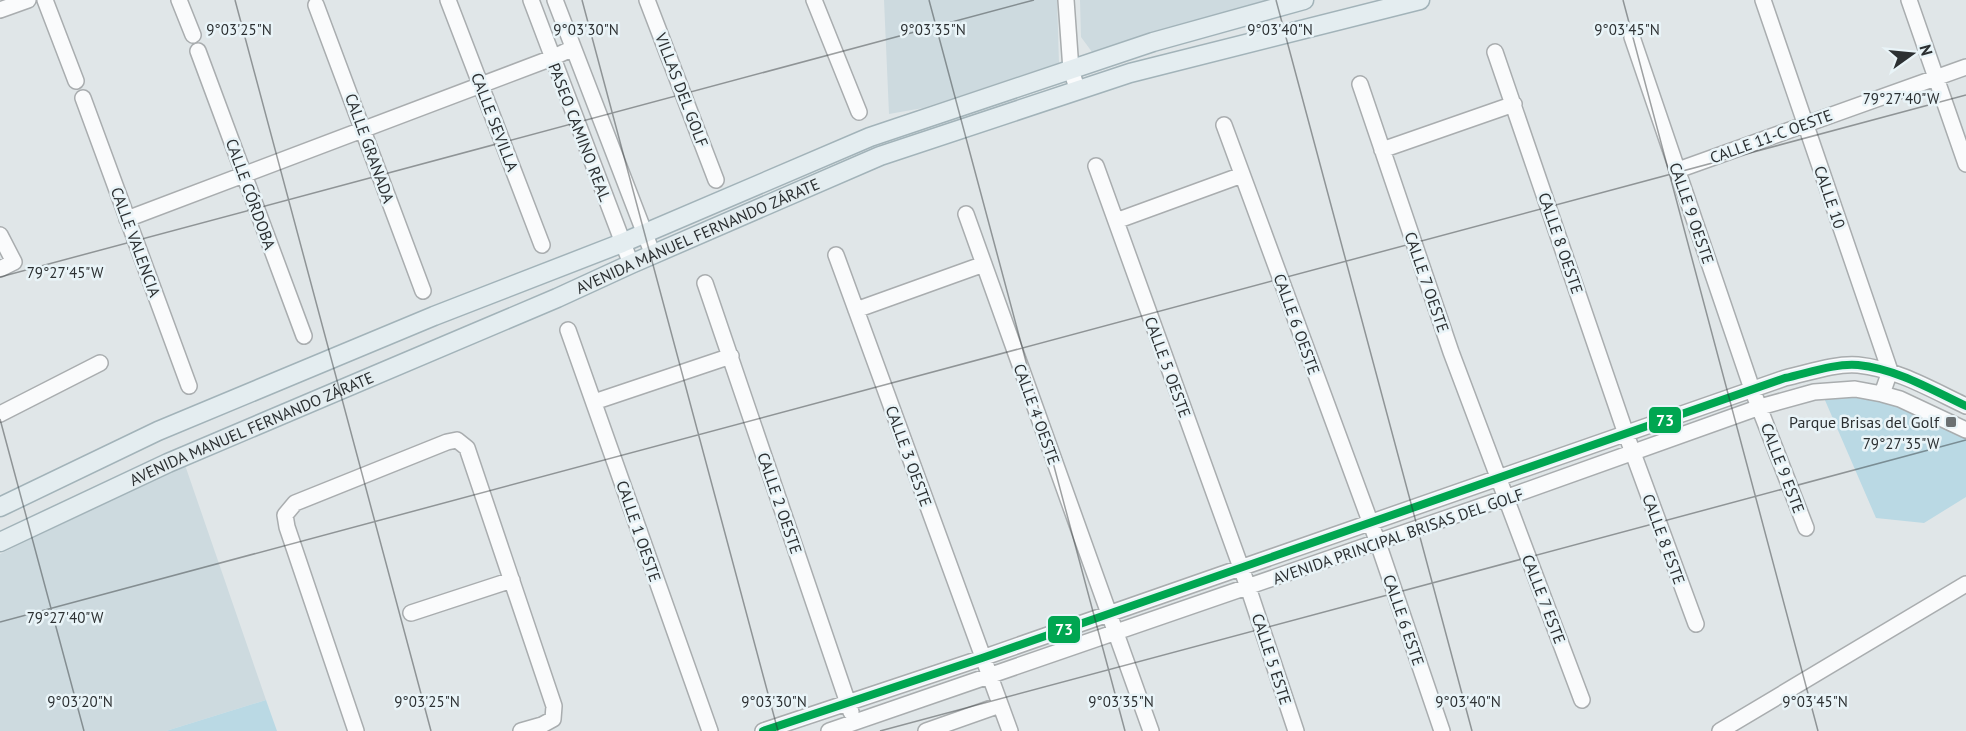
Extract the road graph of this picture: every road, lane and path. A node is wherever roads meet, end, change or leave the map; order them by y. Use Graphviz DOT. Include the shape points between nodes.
graph roads {
  1 [pos="28,0"];
  2 [pos="45,0"];
  3 [pos="179,0"];
  4 [pos="448,0"];
  5 [pos="531,0"];
  6 [pos="555,0"];
  7 [pos="647,0"];
  8 [pos="814,0"];
  9 [pos="1066,0"];
  10 [pos="1304,0"];
  11 [pos="1420,0"];
  12 [pos="1763,0"];
  13 [pos="1908,0"];
  14 [pos="316,5"];
  15 [pos="1249,8"];
  16 [pos="0,10"];
  17 [pos="192,35"];
  18 [pos="1632,37"];
  19 [pos="573,48"];
  20 [pos="198,51"];
  21 [pos="1495,52"];
  22 [pos="552,58"];
  23 [pos="1966,67"];
  24 [pos="1071,70"];
  25 [pos="1936,78"];
  26 [pos="76,81"];
  27 [pos="1360,84"];
  28 [pos="480,85"];
  29 [pos="1078,91"];
  30 [pos="83,98"];
  31 [pos="1514,104"];
  32 [pos="859,112"];
  33 [pos="1805,124"];
  34 [pos="1224,125"];
  35 [pos="363,129"];
  36 [pos="1382,150"];
  37 [pos="1966,164"];
  38 [pos="1096,166"];
  39 [pos="1678,170"];
  40 [pos="244,174"];
  41 [pos="1242,175"];
  42 [pos="716,180"];
  43 [pos="966,214"];
  44 [pos="128,219"];
  45 [pos="1116,221"];
  46 [pos="645,233"];
  47 [pos="0,235"];
  48 [pos="622,243"];
  49 [pos="542,245"];
  50 [pos="653,255"];
  51 [pos="836,255"];
  52 [pos="631,264"];
  53 [pos="984,264"];
  54 [pos="7,265"];
  55 [pos="705,283"];
  56 [pos="423,291"];
  57 [pos="856,310"];
  58 [pos="568,330"];
  59 [pos="304,336"];
  60 [pos="730,356"];
  61 [pos="100,363"];
  62 [pos="1890,371"];
  63 [pos="189,386"];
  64 [pos="1752,389"];
  65 [pos="1882,394"];
  66 [pos="594,402"];
  67 [pos="1966,406"];
  68 [pos="1760,407"];
  69 [pos="0,414"];
  70 [pos="1966,430"];
  71 [pos="1626,434"];
  72 [pos="1633,453"];
  73 [pos="1498,479"];
  74 [pos="1505,498"];
  75 [pos="0,507"];
  76 [pos="1370,523"];
  77 [pos="1806,528"];
  78 [pos="0,542"];
  79 [pos="1377,543"];
  80 [pos="1241,567"];
  81 [pos="512,580"];
  82 [pos="1966,584"];
  83 [pos="1248,587"];
  84 [pos="411,613"];
  85 [pos="1108,613"];
  86 [pos="1696,624"];
  87 [pos="1116,633"];
  88 [pos="982,658"];
  89 [pos="990,677"];
  90 [pos="1582,700"];
  91 [pos="848,702"];
  92 [pos="1000,705"];
  93 [pos="857,727"];
  94 [pos="356,731"];
  95 [pos="521,731"];
  96 [pos="710,731"];
  97 [pos="762,731"];
  98 [pos="829,731"];
  99 [pos="926,731"];
  100 [pos="1010,731"];
  101 [pos="1151,731"];
  102 [pos="1296,731"];
  103 [pos="1442,731"];
  104 [pos="1720,731"];
  1 -- 16 [label="street"];
  2 -- 26 [label="street"];
  3 -- 17 [label="street"];
  4 -- 28 [label="street, CALLE SEVILLA"];
  5 -- 22 [label="street, PASEO CAMINO REAL"];
  6 -- 19 [label="street, PASEO CAMINO REAL"];
  7 -- 42 [label="street, VILLAS DEL GOLF"];
  8 -- 32 [label="street"];
  9 -- 24 [label="street"];
  10 -- 15 [label="main road, AVENIDA MANUEL FERNANDO ZÁRATE"];
  11 -- 29 [label="main road, AVENIDA MANUEL FERNANDO ZÁRATE" via="1130,73"];
  12 -- 33 [label="street, CALLE 10"];
  13 -- 25 [label="street"];
  14 -- 35 [label="street, CALLE GRANADA"];
  15 -- 24 [label="main road, AVENIDA MANUEL FERNANDO ZÁRATE"];
  18 -- 39 [label="street, CALLE 9 OESTE"];
  19 -- 22 [label="street"];
  19 -- 46 [label="street, PASEO CAMINO REAL"];
  20 -- 40 [label="street, CALLE CÓRDOBA"];
  21 -- 31 [label="street, CALLE 8 OESTE"];
  22 -- 28 [label="street"];
  22 -- 48 [label="street, PASEO CAMINO REAL"];
  23 -- 25 [label="street, CALLE 11-C OESTE"];
  24 -- 29 [label="street"];
  24 -- 46 [label="main road, AVENIDA MANUEL FERNANDO ZÁRATE" via="870,137"];
  25 -- 33 [label="street, CALLE 11-C OESTE"];
  25 -- 37 [label="street"];
  27 -- 36 [label="street, CALLE 7 OESTE"];
  28 -- 35 [label="street"];
  28 -- 49 [label="street, CALLE SEVILLA"];
  29 -- 50 [label="main road, AVENIDA MANUEL FERNANDO ZÁRATE" via="880,156"];
  30 -- 44 [label="street, CALLE VALENCIA"];
  31 -- 36 [label="street"];
  31 -- 71 [label="street, CALLE 8 OESTE"];
  33 -- 39 [label="street, CALLE 11-C OESTE"];
  33 -- 62 [label="street, CALLE 10"];
  34 -- 41 [label="street, CALLE 6 OESTE"];
  35 -- 40 [label="street"];
  35 -- 56 [label="street, CALLE GRANADA"];
  36 -- 73 [label="street, CALLE 7 OESTE" via="1450,352"];
  38 -- 45 [label="street, CALLE 5 OESTE"];
  39 -- 64 [label="street, CALLE 9 OESTE"];
  40 -- 44 [label="street"];
  40 -- 59 [label="street, CALLE CÓRDOBA"];
  41 -- 45 [label="street"];
  41 -- 76 [label="street, CALLE 6 OESTE"];
  43 -- 53 [label="street, CALLE 4 OESTE"];
  44 -- 63 [label="street, CALLE VALENCIA"];
  45 -- 80 [label="street, CALLE 5 OESTE"];
  46 -- 48 [label="main road, AVENIDA MANUEL FERNANDO ZÁRATE"];
  46 -- 50 [label="street, PASEO CAMINO REAL"];
  47 -- 54 [label="street"];
  48 -- 52 [label="street, PASEO CAMINO REAL"];
  48 -- 75 [label="main road, AVENIDA MANUEL FERNANDO ZÁRATE" via="169,426"];
  50 -- 52 [label="main road, AVENIDA MANUEL FERNANDO ZÁRATE"];
  51 -- 57 [label="street, CALLE 3 OESTE"];
  52 -- 78 [label="main road, AVENIDA MANUEL FERNANDO ZÁRATE" via="168,463"];
  53 -- 57 [label="street"];
  53 -- 85 [label="street, CALLE 4 OESTE"];
  55 -- 60 [label="street, CALLE 2 OESTE"];
  57 -- 88 [label="street, CALLE 3 OESTE"];
  58 -- 66 [label="street, CALLE 1 OESTE"];
  60 -- 66 [label="street"];
  60 -- 91 [label="street, CALLE 2 OESTE"];
  61 -- 69 [label="street"];
  62 -- 64 [label="street, AVENIDA PRINCIPAL BRISAS DEL GOLF" via="1856,365 1785,378"];
  62 -- 65 [label="street"];
  62 -- 67 [label="street, AVENIDA PRINCIPAL BRISAS DEL GOLF"];
  64 -- 68 [label="street, CALLE 9 OESTE"];
  64 -- 71 [label="street, AVENIDA PRINCIPAL BRISAS DEL GOLF"];
  65 -- 68 [label="street, AVENIDA PRINCIPAL BRISAS DEL GOLF" via="1837,388"];
  65 -- 70 [label="street, AVENIDA PRINCIPAL BRISAS DEL GOLF"];
  66 -- 96 [label="street, CALLE 1 OESTE"];
  68 -- 72 [label="street, AVENIDA PRINCIPAL BRISAS DEL GOLF"];
  68 -- 77 [label="street, CALLE 9 ESTE"];
  71 -- 72 [label="street, CALLE 8 OESTE"];
  71 -- 73 [label="street, AVENIDA PRINCIPAL BRISAS DEL GOLF"];
  72 -- 74 [label="street, AVENIDA PRINCIPAL BRISAS DEL GOLF"];
  72 -- 86 [label="street, CALLE 8 ESTE"];
  73 -- 74 [label="street, CALLE 7 OESTE"];
  73 -- 76 [label="street, AVENIDA PRINCIPAL BRISAS DEL GOLF"];
  74 -- 79 [label="street, AVENIDA PRINCIPAL BRISAS DEL GOLF"];
  74 -- 90 [label="street, CALLE 7 ESTE"];
  76 -- 79 [label="street, CALLE 6 OESTE"];
  76 -- 80 [label="street, AVENIDA PRINCIPAL BRISAS DEL GOLF"];
  79 -- 83 [label="street, AVENIDA PRINCIPAL BRISAS DEL GOLF"];
  79 -- 103 [label="street, CALLE 6 ESTE"];
  80 -- 83 [label="street, CALLE 5 OESTE"];
  80 -- 85 [label="street, AVENIDA PRINCIPAL BRISAS DEL GOLF"];
  81 -- 84 [label="street"];
  81 -- 94 [label="street" via="467,448 457,440 295,503 285,515 287,527"];
  81 -- 95 [label="street" via="554,706 553,719"];
  82 -- 104 [label="street"];
  83 -- 87 [label="street, AVENIDA PRINCIPAL BRISAS DEL GOLF"];
  83 -- 102 [label="street, CALLE 5 ESTE"];
  85 -- 87 [label="street, CALLE 4 OESTE"];
  85 -- 88 [label="street, AVENIDA PRINCIPAL BRISAS DEL GOLF"];
  87 -- 89 [label="street, AVENIDA PRINCIPAL BRISAS DEL GOLF"];
  87 -- 101 [label="street, CALLE 4 OESTE"];
  88 -- 89 [label="street, CALLE 3 OESTE"];
  88 -- 91 [label="street, AVENIDA PRINCIPAL BRISAS DEL GOLF"];
  89 -- 92 [label="street, CALLE 3 OESTE"];
  89 -- 93 [label="street, AVENIDA PRINCIPAL BRISAS DEL GOLF"];
  91 -- 93 [label="street, CALLE 2 OESTE"];
  91 -- 97 [label="street, AVENIDA PRINCIPAL BRISAS DEL GOLF"];
  92 -- 99 [label="street"];
  92 -- 100 [label="street, CALLE 3 OESTE"];
  93 -- 98 [label="street, AVENIDA PRINCIPAL BRISAS DEL GOLF"];
}
